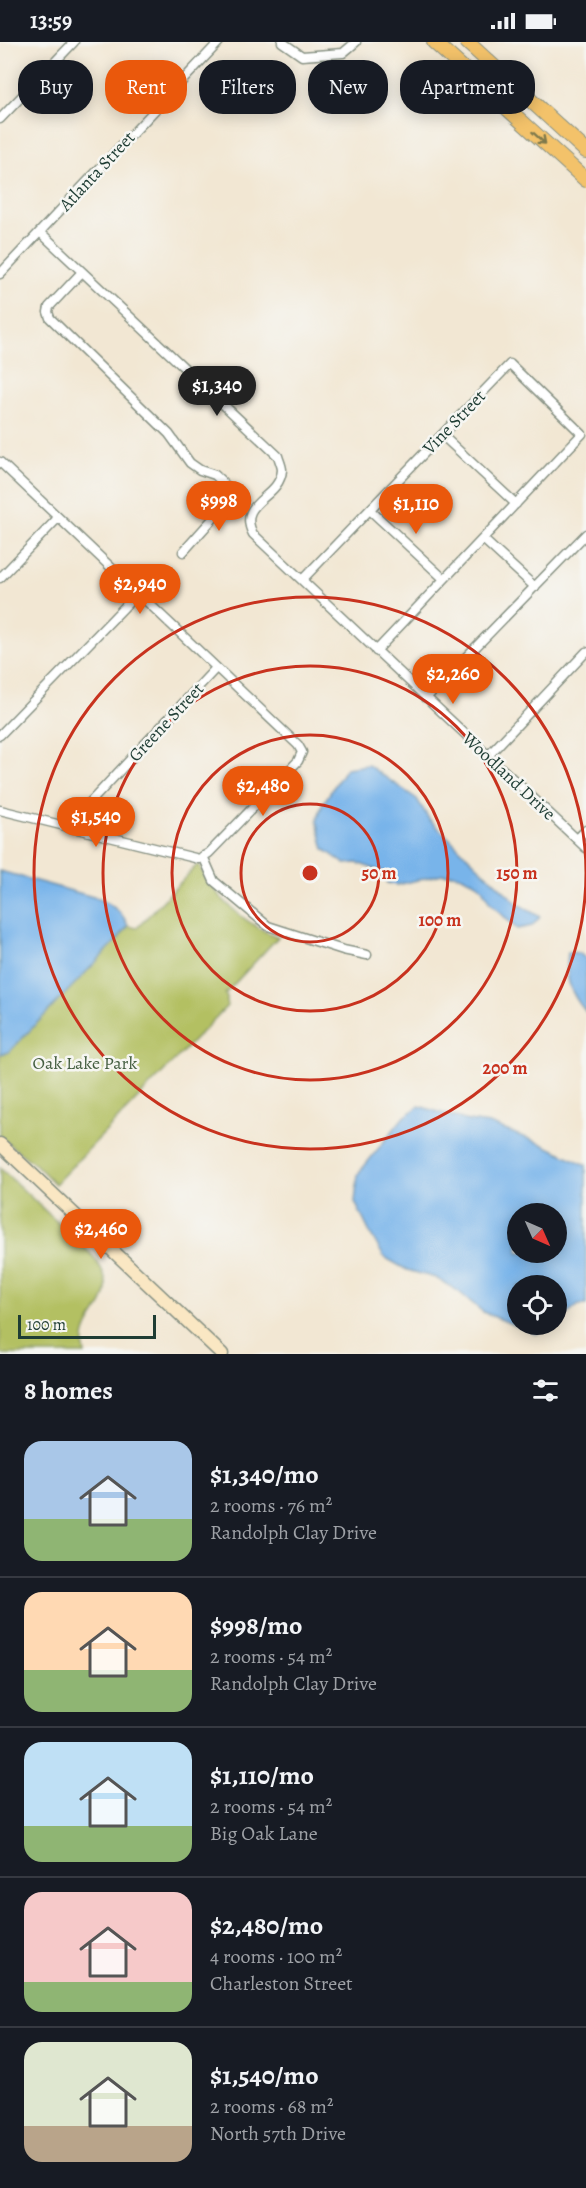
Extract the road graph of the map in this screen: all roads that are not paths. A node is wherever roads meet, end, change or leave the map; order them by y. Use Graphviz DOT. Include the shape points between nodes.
graph roads {
  1 [pos="74,42"];
  2 [pos="219,42"];
  3 [pos="282,42"];
  4 [pos="356,42"];
  5 [pos="434,42"];
  6 [pos="467,42"];
  7 [pos="0,119"];
  8 [pos="586,151"];
  9 [pos="586,180"];
  10 [pos="40,232"];
  11 [pos="82,272"];
  12 [pos="0,274"];
  13 [pos="442,435"];
  14 [pos="0,462"];
  15 [pos="516,504"];
  16 [pos="370,510"];
  17 [pos="58,518"];
  18 [pos="586,534"];
  19 [pos="483,539"];
  20 [pos="183,552"];
  21 [pos="0,578"];
  22 [pos="444,579"];
  23 [pos="302,580"];
  24 [pos="535,587"];
  25 [pos="137,594"];
  26 [pos="376,651"];
  27 [pos="586,652"];
  28 [pos="216,668"];
  29 [pos="426,698"];
  30 [pos="0,735"];
  31 [pos="488,756"];
  32 [pos="0,810"];
  33 [pos="67,827"];
  34 [pos="586,830"];
  35 [pos="577,839"];
  36 [pos="586,848"];
  37 [pos="201,858"];
  38 [pos="368,955"];
  39 [pos="0,1144"];
  40 [pos="222,1354"];
  1 -- 7 [label="street"];
  2 -- 10 [label="street, Atlanta Street"];
  3 -- 4 [label="street" via="302,56 343,53"];
  5 -- 9 [label="main road, one-way"];
  6 -- 8 [label="main road"];
  10 -- 11 [label="street"];
  10 -- 12 [label="street, Atlanta Street"];
  11 -- 20 [label="street" via="49,307 50,318 169,434 190,463 215,475 235,494"];
  11 -- 23 [label="street" via="278,456 282,469 278,483 249,512 248,524 271,553"];
  13 -- 15 [label="street"];
  13 -- 15 [label="street, Vine Street" via="510,364 582,434"];
  13 -- 16 [label="street, Vine Street"];
  14 -- 17 [label="street"];
  15 -- 19 [label="street"];
  16 -- 22 [label="street"];
  16 -- 23 [label="street, Vine Street"];
  17 -- 21 [label="street"];
  17 -- 25 [label="street"];
  18 -- 24 [label="street"];
  19 -- 22 [label="street"];
  19 -- 24 [label="street"];
  22 -- 26 [label="street"];
  23 -- 26 [label="street, Woodland Drive"];
  24 -- 29 [label="street"];
  25 -- 28 [label="street"];
  25 -- 30 [label="street"];
  26 -- 29 [label="street, Woodland Drive"];
  27 -- 31 [label="street"];
  28 -- 33 [label="street, Greene Street"];
  28 -- 37 [label="street" via="302,752 298,761"];
  29 -- 31 [label="street, Woodland Drive"];
  31 -- 35 [label="street, Woodland Drive"];
  32 -- 33 [label="street"];
  33 -- 37 [label="street"];
  34 -- 35 [label="street"];
  35 -- 36 [label="street, Woodland Drive"];
  37 -- 38 [label="street" via="214,881 268,926"];
  39 -- 40 [label="street"];
}
